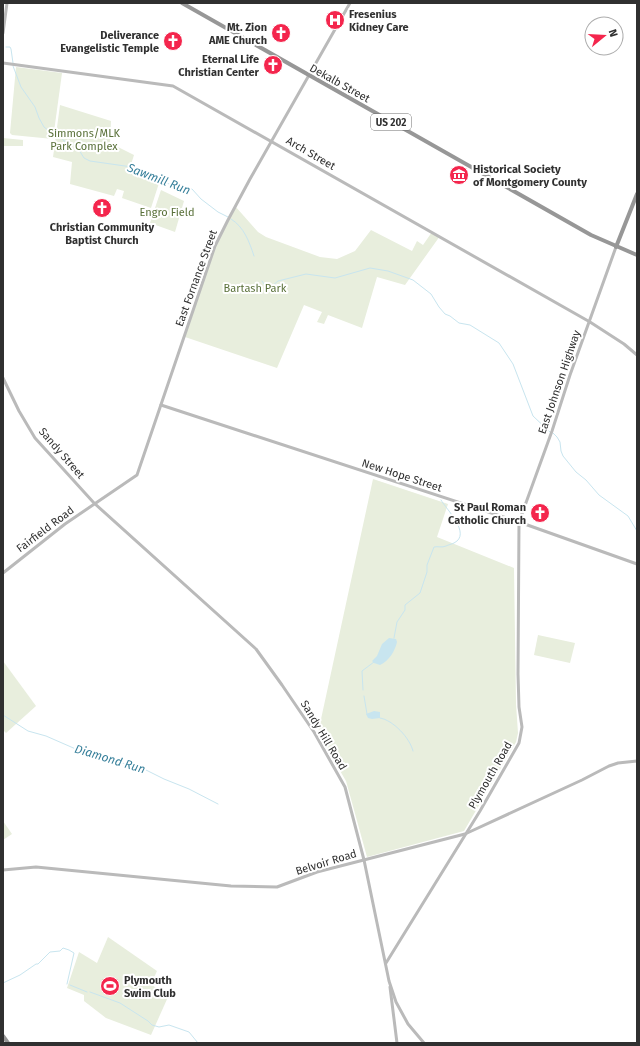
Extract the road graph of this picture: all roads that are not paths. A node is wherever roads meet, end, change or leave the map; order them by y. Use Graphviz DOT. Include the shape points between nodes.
graph roads {
  1 [pos="7,3"];
  2 [pos="182,3"];
  3 [pos="350,3"];
  4 [pos="3,33"];
  5 [pos="3,63"];
  6 [pos="309,76"];
  7 [pos="272,142"];
  8 [pos="637,194"];
  9 [pos="616,247"];
  10 [pos="637,255"];
  11 [pos="590,322"];
  12 [pos="637,355"];
  13 [pos="3,378"];
  14 [pos="161,405"];
  15 [pos="99,500"];
  16 [pos="94,503"];
  17 [pos="520,522"];
  18 [pos="637,564"];
  19 [pos="3,573"];
  20 [pos="637,761"];
  21 [pos="465,834"];
  22 [pos="364,860"];
  23 [pos="3,870"];
  24 [pos="386,963"];
  25 [pos="389,981"];
  26 [pos="3,1036"];
  27 [pos="8,1043"];
  28 [pos="397,1043"];
  29 [pos="424,1043"];
  1 -- 4 [label="street"];
  2 -- 6 [label="highway, Dekalb Street / US 202"];
  3 -- 6 [label="street, East Fornance Street"];
  5 -- 7 [label="street, Arch Street" via="173,86"];
  6 -- 7 [label="street, East Fornance Street"];
  6 -- 9 [label="highway, Dekalb Street / US 202" via="590,235"];
  7 -- 11 [label="street, Arch Street"];
  7 -- 14 [label="street, East Fornance Street" via="215,246"];
  8 -- 9 [label="highway"];
  9 -- 10 [label="highway, US 202"];
  9 -- 11 [label="street, East Johnson Highway"];
  11 -- 12 [label="street, Arch Street"];
  11 -- 17 [label="street, East Johnson Highway"];
  13 -- 16 [label="street, Sandy Street" via="35,438"];
  14 -- 15 [label="street, East Fornance Street" via="137,475"];
  14 -- 17 [label="street, New Hope Street"];
  15 -- 16 [label="street, Fairfield Road"];
  16 -- 19 [label="street, Fairfield Road"];
  16 -- 22 [label="street, Sandy Hill Road" via="256,648 314,732 344,787"];
  17 -- 18 [label="street, New Hope Street"];
  17 -- 21 [label="street, Plymouth Road" via="518,674 521,733 517,747"];
  20 -- 21 [label="street, Belvoir Road" via="610,766"];
  21 -- 22 [label="street, Belvoir Road"];
  21 -- 24 [label="street, Plymouth Road"];
  22 -- 23 [label="street, Belvoir Road" via="270,888 36,867"];
  22 -- 24 [label="street, Sandy Hill Road"];
  24 -- 25 [label="street, Sandy Hill Road"];
  25 -- 28 [label="street"];
  25 -- 29 [label="street, Sandy Hill Road" via="404,1017 416,1036"];
  26 -- 27 [label="highway"];
}
